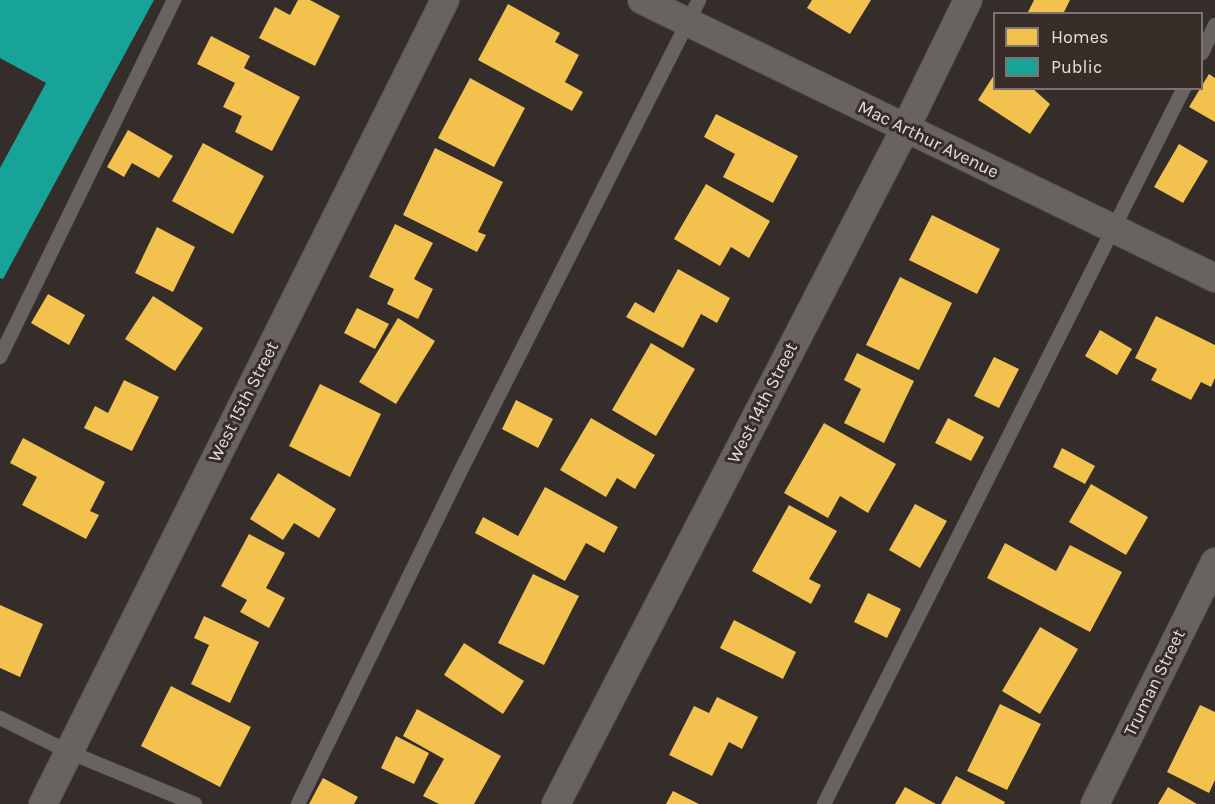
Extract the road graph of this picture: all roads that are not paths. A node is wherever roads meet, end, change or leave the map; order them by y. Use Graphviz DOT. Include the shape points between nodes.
graph roads {
  1 [pos="174,0"];
  2 [pos="446,0"];
  3 [pos="642,0"];
  4 [pos="968,0"];
  5 [pos="693,11"];
  6 [pos="1215,25"];
  7 [pos="1203,50"];
  8 [pos="1183,90"];
  9 [pos="905,129"];
  10 [pos="1115,230"];
  11 [pos="1215,278"];
  12 [pos="0,357"];
  13 [pos="1215,562"];
  14 [pos="0,718"];
  15 [pos="69,752"];
  16 [pos="43,804"];
  17 [pos="195,804"];
  18 [pos="298,804"];
  19 [pos="556,804"];
  20 [pos="824,804"];
  21 [pos="1095,804"];
  1 -- 12 [label="lane"];
  2 -- 15 [label="street, West 15th Street"];
  3 -- 5 [label="street, Mac Arthur Avenue"];
  4 -- 9 [label="street, West 14th Street"];
  5 -- 9 [label="street, Mac Arthur Avenue"];
  5 -- 18 [label="lane" via="461,470"];
  6 -- 7 [label="lane"];
  8 -- 10 [label="lane"];
  9 -- 10 [label="street, Mac Arthur Avenue"];
  9 -- 19 [label="street, West 14th Street"];
  10 -- 11 [label="street, Mac Arthur Avenue"];
  10 -- 20 [label="lane"];
  13 -- 21 [label="street, Truman Street"];
  14 -- 15 [label="lane"];
  15 -- 16 [label="street, West 15th Street"];
  15 -- 17 [label="lane"];
}
